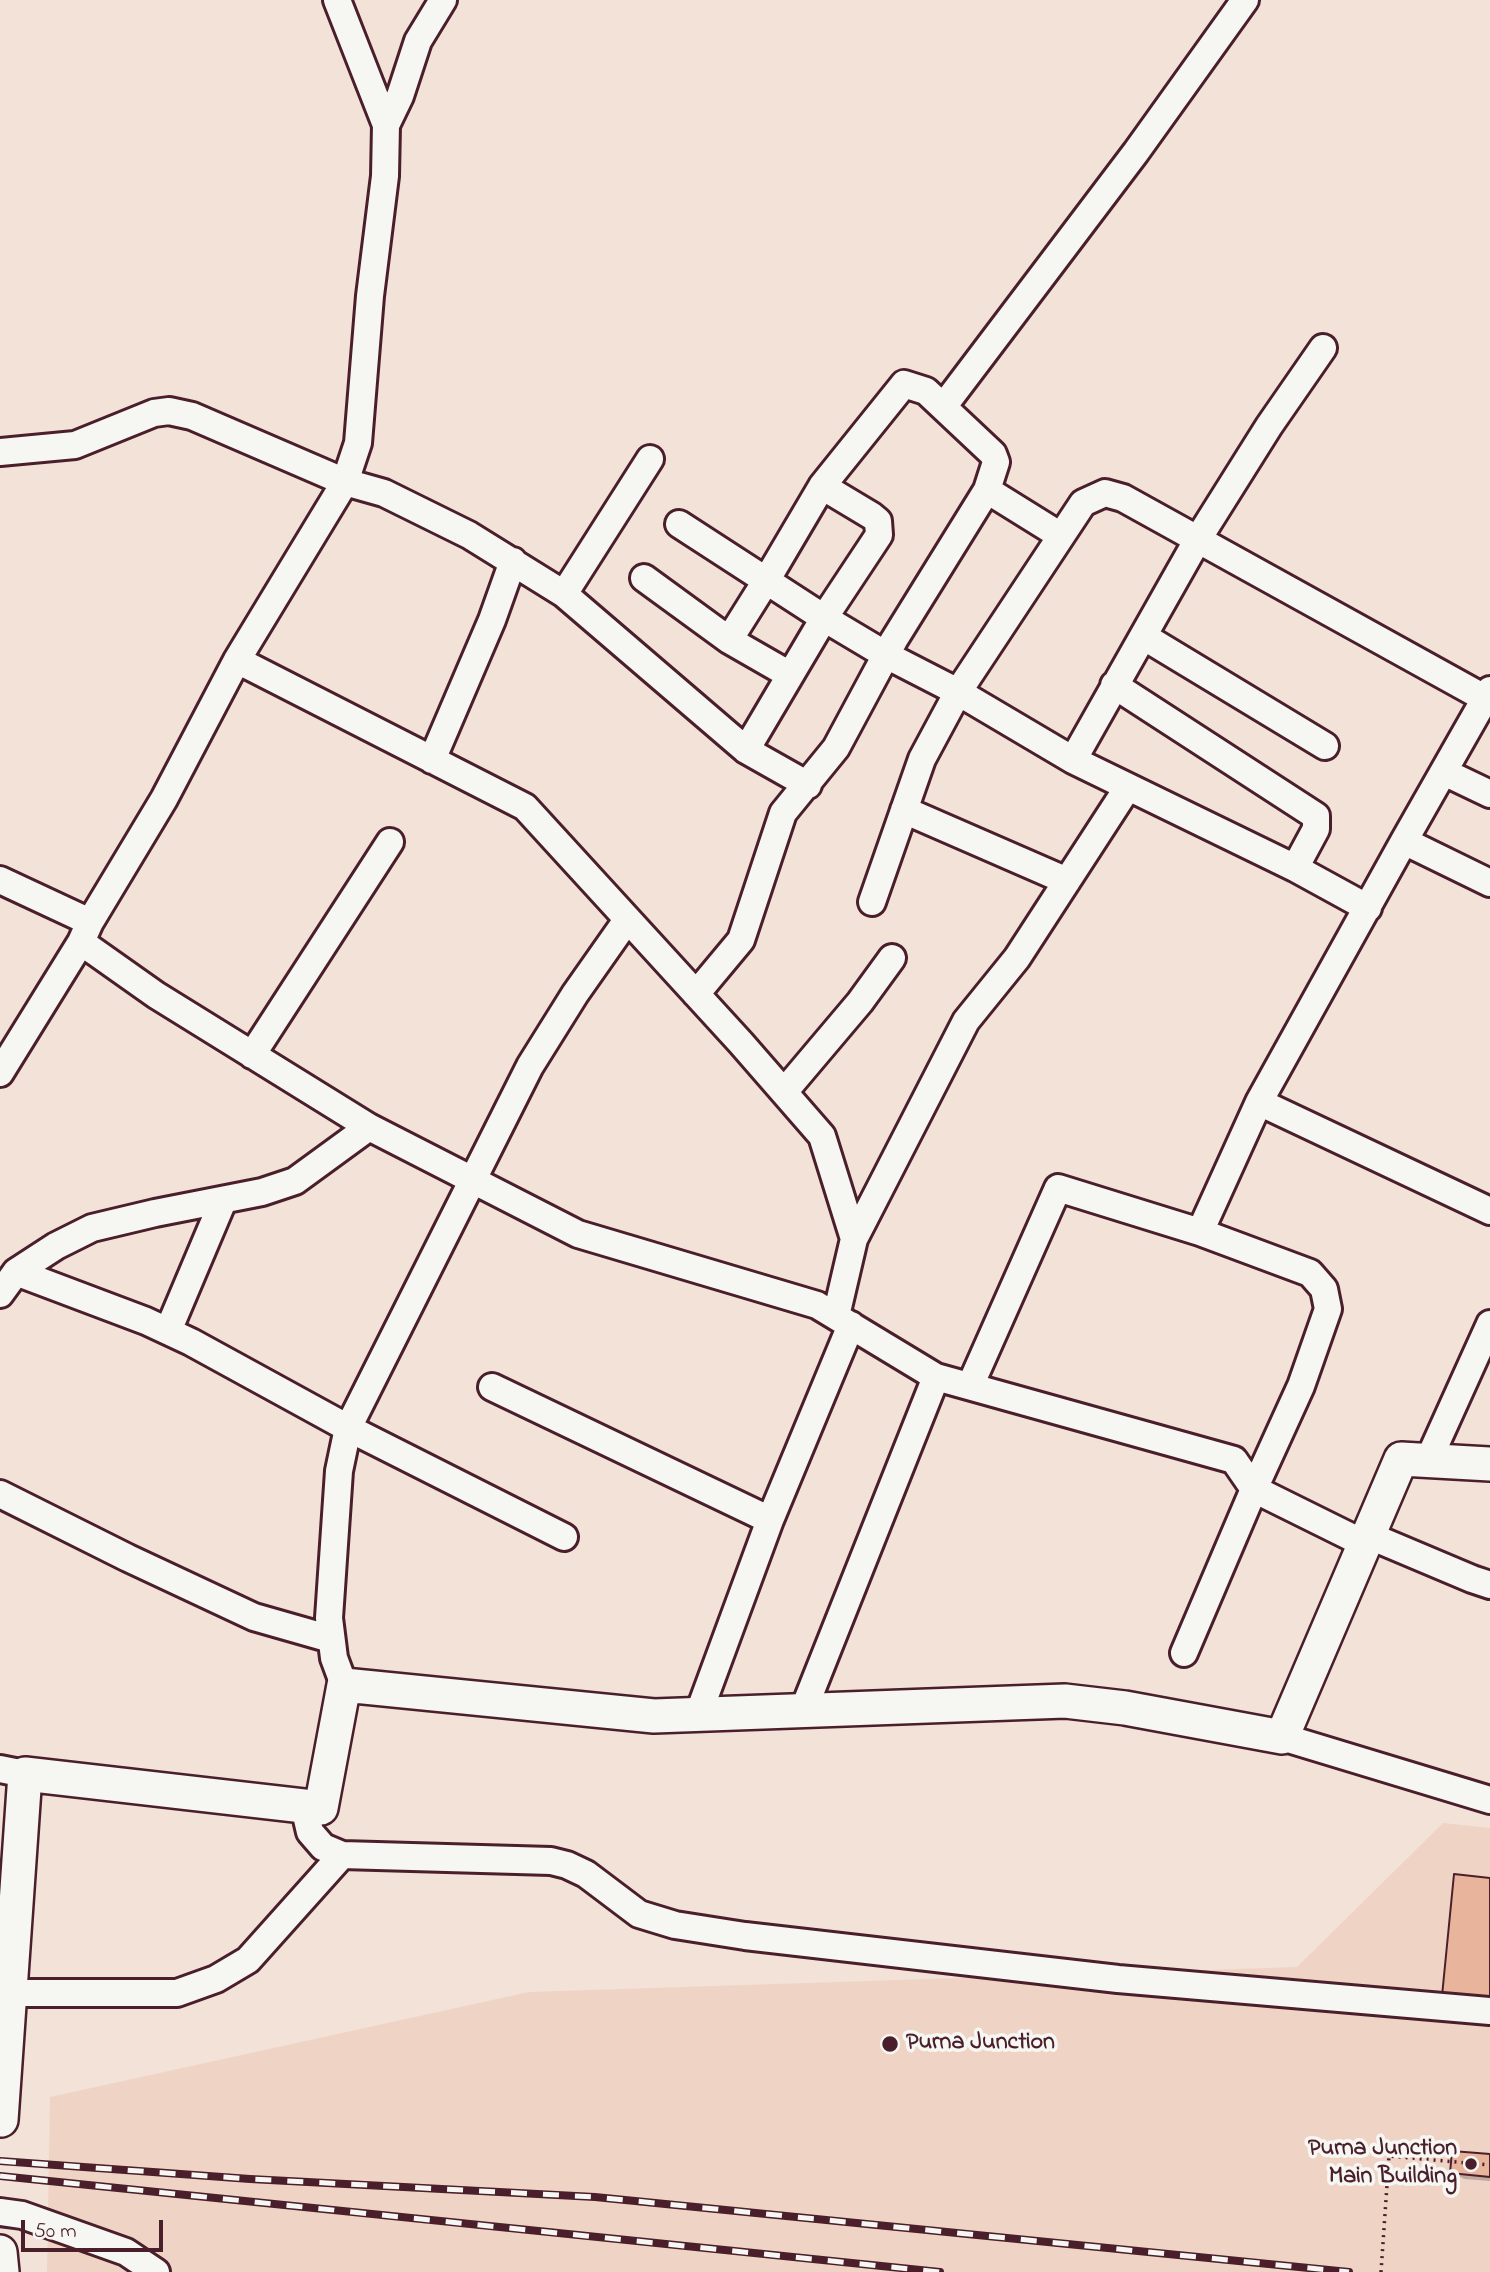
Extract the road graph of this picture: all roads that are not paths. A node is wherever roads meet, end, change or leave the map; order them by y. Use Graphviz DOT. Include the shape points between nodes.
graph roads {
  1 [pos="337,0"];
  2 [pos="443,0"];
  3 [pos="1245,0"];
  4 [pos="386,125"];
  5 [pos="1323,348"];
  6 [pos="943,407"];
  7 [pos="0,452"];
  8 [pos="650,459"];
  9 [pos="345,482"];
  10 [pos="822,486"];
  11 [pos="987,490"];
  12 [pos="679,524"];
  13 [pos="1061,537"];
  14 [pos="1198,539"];
  15 [pos="513,561"];
  16 [pos="644,578"];
  17 [pos="766,581"];
  18 [pos="564,594"];
  19 [pos="824,618"];
  20 [pos="1143,636"];
  21 [pos="729,639"];
  22 [pos="886,655"];
  23 [pos="237,660"];
  24 [pos="790,675"];
  25 [pos="1114,685"];
  26 [pos="958,692"];
  27 [pos="1488,697"];
  28 [pos="1325,746"];
  29 [pos="746,750"];
  30 [pos="432,760"];
  31 [pos="1073,760"];
  32 [pos="1444,772"];
  33 [pos="808,785"];
  34 [pos="1128,787"];
  35 [pos="1490,794"];
  36 [pos="904,810"];
  37 [pos="1404,841"];
  38 [pos="390,842"];
  39 [pos="1295,868"];
  40 [pos="0,880"];
  41 [pos="1067,881"];
  42 [pos="1490,883"];
  43 [pos="872,902"];
  44 [pos="1368,908"];
  45 [pos="627,920"];
  46 [pos="86,932"];
  47 [pos="892,958"];
  48 [pos="696,994"];
  49 [pos="253,1055"];
  50 [pos="0,1073"];
  51 [pos="784,1093"];
  52 [pos="1259,1102"];
  53 [pos="369,1128"];
  54 [pos="471,1180"];
  55 [pos="223,1201"];
  56 [pos="1490,1211"];
  57 [pos="1200,1232"];
  58 [pos="854,1239"];
  59 [pos="16,1272"];
  60 [pos="0,1294"];
  61 [pos="844,1321"];
  62 [pos="1490,1324"];
  63 [pos="168,1331"];
  64 [pos="936,1377"];
  65 [pos="970,1386"];
  66 [pos="492,1387"];
  67 [pos="348,1428"];
  68 [pos="1428,1461"];
  69 [pos="1490,1464"];
  70 [pos="1254,1489"];
  71 [pos="0,1494"];
  72 [pos="770,1520"];
  73 [pos="564,1537"];
  74 [pos="1367,1540"];
  75 [pos="1490,1584"];
  76 [pos="331,1639"];
  77 [pos="1184,1653"];
  78 [pos="344,1685"];
  79 [pos="803,1711"];
  80 [pos="698,1715"];
  81 [pos="1282,1737"];
  82 [pos="13,1771"];
  83 [pos="1490,1800"];
  84 [pos="304,1806"];
  85 [pos="342,1855"];
  86 [pos="9,1993"];
  87 [pos="1490,2011"];
  88 [pos="1,2120"];
  89 [pos="0,2212"];
  90 [pos="0,2252"];
  91 [pos="2,2272"];
  92 [pos="156,2272"];
  1 -- 4 [label="street"];
  2 -- 4 [label="street" via="418,41"];
  3 -- 6 [label="street"];
  4 -- 9 [label="street" via="386,176 370,296 360,430"];
  5 -- 14 [label="street"];
  6 -- 10 [label="street" via="926,391 904,384"];
  6 -- 11 [label="street" via="993,454 996,463"];
  7 -- 9 [label="street" via="75,444 154,412 169,411 192,416"];
  8 -- 18 [label="street"];
  9 -- 15 [label="street" via="384,493"];
  9 -- 23 [label="street"];
  10 -- 17 [label="street"];
  10 -- 19 [label="street" via="873,516 879,528 879,535"];
  11 -- 13 [label="street"];
  11 -- 22 [label="street"];
  12 -- 17 [label="street"];
  13 -- 14 [label="street" via="1083,503 1105,493"];
  13 -- 26 [label="street"];
  14 -- 20 [label="street"];
  14 -- 27 [label="street"];
  15 -- 18 [label="street"];
  15 -- 30 [label="street"];
  16 -- 21 [label="street"];
  17 -- 19 [label="street"];
  17 -- 21 [label="street"];
  18 -- 29 [label="street"];
  19 -- 22 [label="street"];
  19 -- 24 [label="street"];
  20 -- 25 [label="street"];
  20 -- 28 [label="street"];
  21 -- 24 [label="street"];
  22 -- 26 [label="street"];
  22 -- 33 [label="street" via="836,748"];
  23 -- 30 [label="street"];
  23 -- 46 [label="street" via="164,799"];
  24 -- 29 [label="street"];
  25 -- 31 [label="street"];
  25 -- 39 [label="street" via="1316,816 1316,829"];
  26 -- 31 [label="street"];
  26 -- 36 [label="street" via="922,759"];
  27 -- 32 [label="street"];
  29 -- 33 [label="street"];
  30 -- 45 [label="street" via="525,807"];
  31 -- 34 [label="street"];
  32 -- 35 [label="street"];
  32 -- 37 [label="street"];
  33 -- 48 [label="street" via="783,813 741,940"];
  34 -- 39 [label="street"];
  34 -- 41 [label="street"];
  36 -- 41 [label="street"];
  36 -- 43 [label="street"];
  37 -- 42 [label="street"];
  37 -- 44 [label="street"];
  38 -- 49 [label="street"];
  39 -- 44 [label="street"];
  40 -- 46 [label="street"];
  41 -- 58 [label="street" via="1017,958 966,1021"];
  44 -- 52 [label="street"];
  45 -- 48 [label="street"];
  45 -- 54 [label="street" via="530,1066"];
  46 -- 49 [label="street" via="156,995"];
  46 -- 50 [label="street"];
  47 -- 51 [label="street"];
  48 -- 51 [label="street"];
  49 -- 53 [label="street"];
  51 -- 58 [label="street" via="822,1136"];
  52 -- 56 [label="street"];
  52 -- 57 [label="street"];
  53 -- 54 [label="street"];
  53 -- 55 [label="street" via="295,1181"];
  54 -- 61 [label="street" via="578,1234 817,1305"];
  54 -- 67 [label="street"];
  55 -- 59 [label="street" via="92,1228"];
  55 -- 63 [label="street"];
  57 -- 65 [label="street" via="1058,1188"];
  57 -- 70 [label="street" via="1310,1273 1324,1289 1328,1309 1321,1334"];
  58 -- 61 [label="street"];
  59 -- 60 [label="street"];
  59 -- 63 [label="street"];
  61 -- 64 [label="street"];
  61 -- 72 [label="street"];
  62 -- 68 [label="street"];
  63 -- 67 [label="street"];
  64 -- 65 [label="street"];
  64 -- 79 [label="street"];
  65 -- 70 [label="street" via="1234,1461"];
  66 -- 72 [label="street"];
  67 -- 73 [label="street"];
  67 -- 76 [label="street" via="338,1471"];
  68 -- 69 [label="main road"];
  68 -- 74 [label="main road" via="1401,1460"];
  70 -- 74 [label="street"];
  70 -- 77 [label="street"];
  71 -- 76 [label="street" via="254,1617"];
  72 -- 80 [label="street"];
  74 -- 75 [label="street"];
  74 -- 81 [label="main road"];
  76 -- 78 [label="street"];
  78 -- 80 [label="main road" via="654,1716"];
  78 -- 84 [label="main road" via="321,1808"];
  79 -- 80 [label="main road"];
  79 -- 81 [label="main road" via="1065,1701"];
  81 -- 83 [label="street"];
  82 -- 84 [label="main road"];
  82 -- 86 [label="main road"];
  84 -- 85 [label="street" via="310,1832 323,1847"];
  85 -- 86 [label="street" via="248,1960 216,1979 177,1993"];
  85 -- 87 [label="street" via="551,1861 586,1874 651,1919 744,1936 1118,1979"];
  86 -- 88 [label="main road"];
  89 -- 92 [label="street" via="22,2215 127,2252"];
  90 -- 91 [label="main road"];
}
